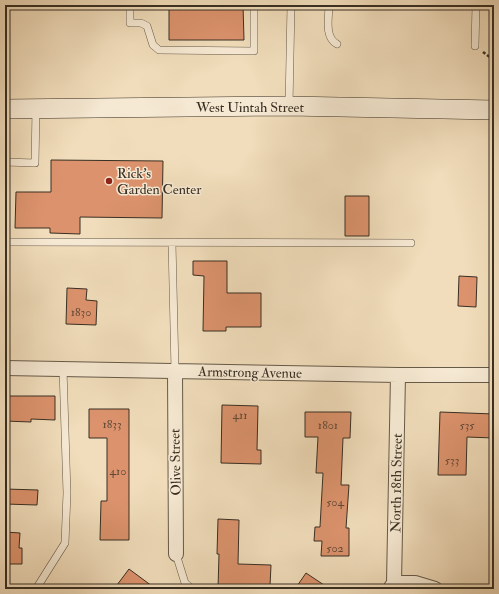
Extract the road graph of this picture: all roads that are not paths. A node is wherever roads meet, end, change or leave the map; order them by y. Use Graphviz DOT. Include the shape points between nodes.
graph roads {
  1 [pos="130,5"];
  2 [pos="254,5"];
  3 [pos="291,5"];
  4 [pos="329,5"];
  5 [pos="476,5"];
  6 [pos="337,44"];
  7 [pos="475,46"];
  8 [pos="289,106"];
  9 [pos="5,109"];
  10 [pos="36,109"];
  11 [pos="494,110"];
  12 [pos="5,162"];
  13 [pos="5,242"];
  14 [pos="172,242"];
  15 [pos="411,243"];
  16 [pos="5,368"];
  17 [pos="63,369"];
  18 [pos="175,370"];
  19 [pos="398,375"];
  20 [pos="494,375"];
  21 [pos="176,554"];
  22 [pos="392,586"];
  23 [pos="36,589"];
  24 [pos="192,589"];
  25 [pos="436,589"];
  1 -- 2 [label="lane" via="130,23 147,26 151,42 159,50 254,51"];
  3 -- 8 [label="lane"];
  4 -- 6 [label="lane" via="329,35"];
  5 -- 7 [label="lane"];
  8 -- 10 [label="main road, West Uintah Street"];
  8 -- 11 [label="main road, West Uintah Street"];
  9 -- 10 [label="main road, West Uintah Street"];
  10 -- 12 [label="lane" via="35,163"];
  13 -- 14 [label="lane"];
  14 -- 15 [label="lane"];
  14 -- 18 [label="lane"];
  16 -- 17 [label="street, Armstrong Avenue"];
  17 -- 18 [label="street, Armstrong Avenue"];
  17 -- 23 [label="lane" via="67,493 65,543"];
  18 -- 19 [label="street, Armstrong Avenue"];
  18 -- 21 [label="street, Olive Street"];
  19 -- 20 [label="street, Armstrong Avenue"];
  19 -- 22 [label="street, North 18th Street"];
  21 -- 24 [label="lane" via="185,583"];
  22 -- 25 [label="street" via="415,583"];
}
